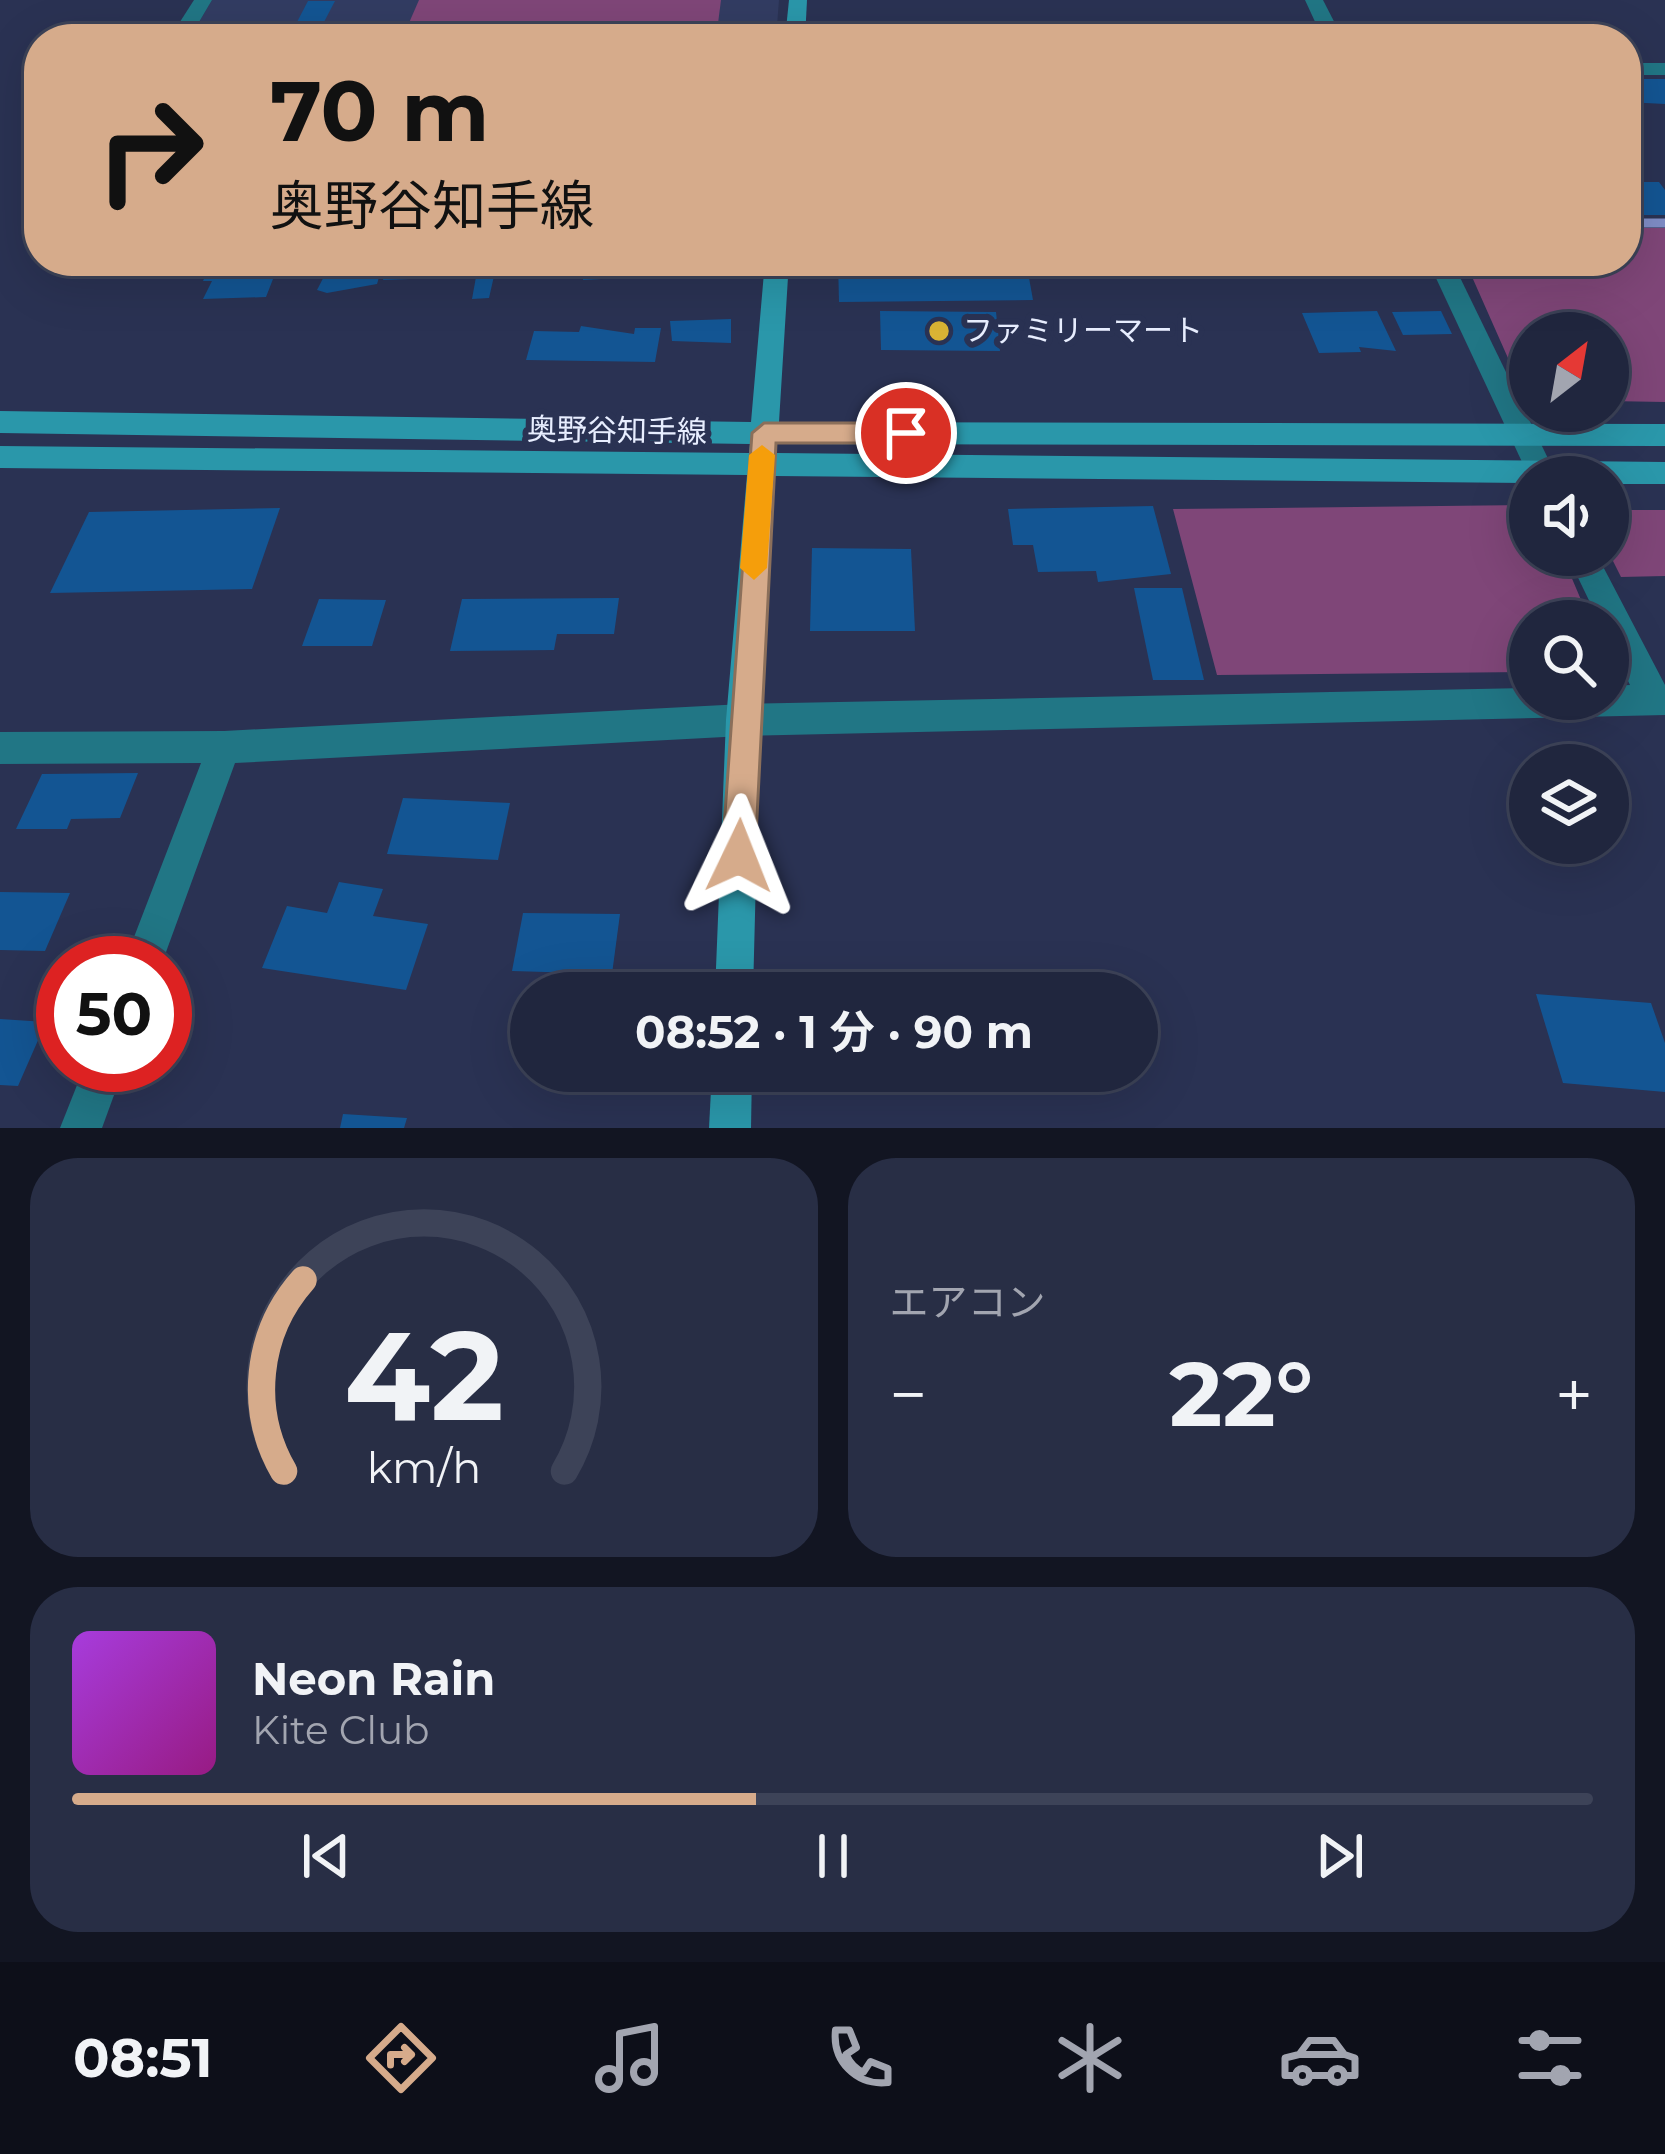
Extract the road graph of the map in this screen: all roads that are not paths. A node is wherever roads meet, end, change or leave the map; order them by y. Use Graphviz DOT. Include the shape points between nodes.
graph roads {
  1 [pos="776,276"];
  2 [pos="1447,276"];
  3 [pos="0,422"];
  4 [pos="764,433"];
  5 [pos="1665,435"];
  6 [pos="1523,436"];
  7 [pos="1533,456"];
  8 [pos="0,457"];
  9 [pos="761,466"];
  10 [pos="1665,473"];
  11 [pos="1629,474"];
  12 [pos="1509,475"];
  13 [pos="1593,576"];
  14 [pos="1659,700"];
  15 [pos="743,719"];
  16 [pos="224,747"];
  17 [pos="0,748"];
  18 [pos="153,936"];
  19 [pos="735,972"];
  20 [pos="95,1092"];
  21 [pos="731,1092"];
  22 [pos="81,1128"];
  23 [pos="730,1128"];
  1 -- 4 [label="main road"];
  2 -- 6 [label="street"];
  3 -- 4 [label="main road, 奥野谷知手線"];
  4 -- 6 [label="main road, 奥野谷知手線"];
  4 -- 9 [label="main road"];
  5 -- 6 [label="main road, 奥野谷知手線"];
  6 -- 7 [label="street"];
  8 -- 9 [label="main road, 奥野谷知手線"];
  9 -- 12 [label="main road, 奥野谷知手線"];
  9 -- 15 [label="main road"];
  10 -- 11 [label="main road, 奥野谷知手線"];
  13 -- 14 [label="street"];
  14 -- 15 [label="street"];
  15 -- 16 [label="street"];
  15 -- 19 [label="main road"];
  16 -- 17 [label="street"];
  16 -- 18 [label="street"];
  20 -- 22 [label="street"];
  21 -- 23 [label="main road"];
}
